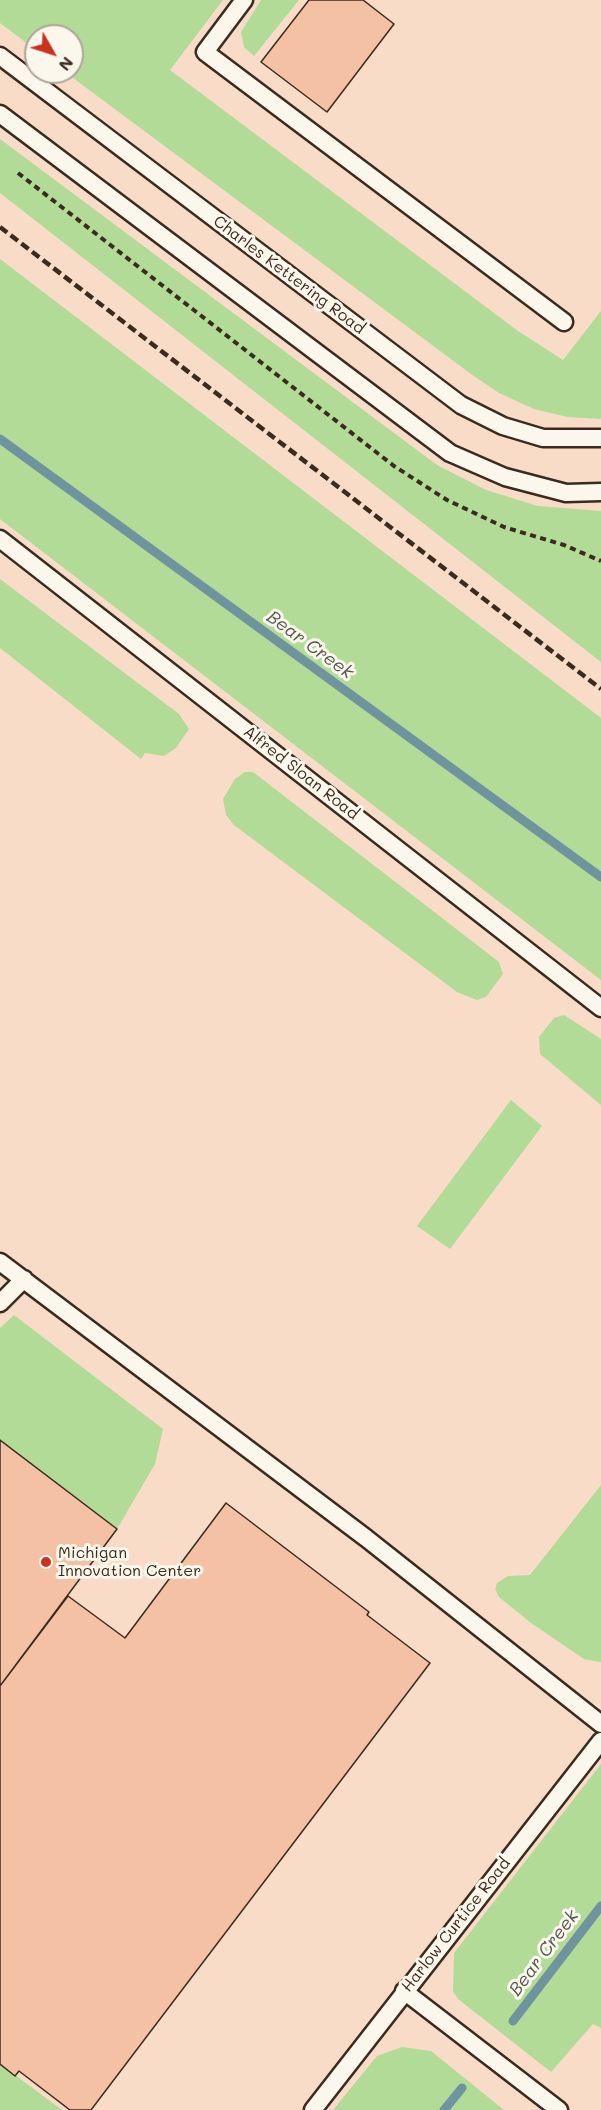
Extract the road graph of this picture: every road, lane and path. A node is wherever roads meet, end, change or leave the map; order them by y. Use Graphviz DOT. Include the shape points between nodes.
graph roads {
  1 [pos="244,0"];
  2 [pos="0,56"];
  3 [pos="0,114"];
  4 [pos="18,172"];
  5 [pos="564,322"];
  6 [pos="601,438"];
  7 [pos="601,492"];
  8 [pos="0,539"];
  9 [pos="601,561"];
  10 [pos="601,1008"];
  11 [pos="0,1262"];
  12 [pos="24,1279"];
  13 [pos="0,1303"];
  14 [pos="601,1724"];
  15 [pos="601,1741"];
  16 [pos="404,1991"];
  17 [pos="314,2110"];
  18 [pos="559,2110"];
  1 -- 5 [label="lane" via="205,52"];
  2 -- 6 [label="lane, Charles Kettering Road" via="460,405 503,426 543,438"];
  3 -- 7 [label="lane" via="450,453 515,480 566,493"];
  4 -- 9 [label="path" via="394,466 447,500 504,527"];
  8 -- 10 [label="lane, Alfred Sloan Road"];
  11 -- 12 [label="lane"];
  12 -- 13 [label="lane"];
  12 -- 14 [label="lane" via="366,1538"];
  15 -- 16 [label="lane, Harlow Curtice Road"];
  16 -- 17 [label="lane, Harlow Curtice Road"];
  16 -- 18 [label="lane"];
}
